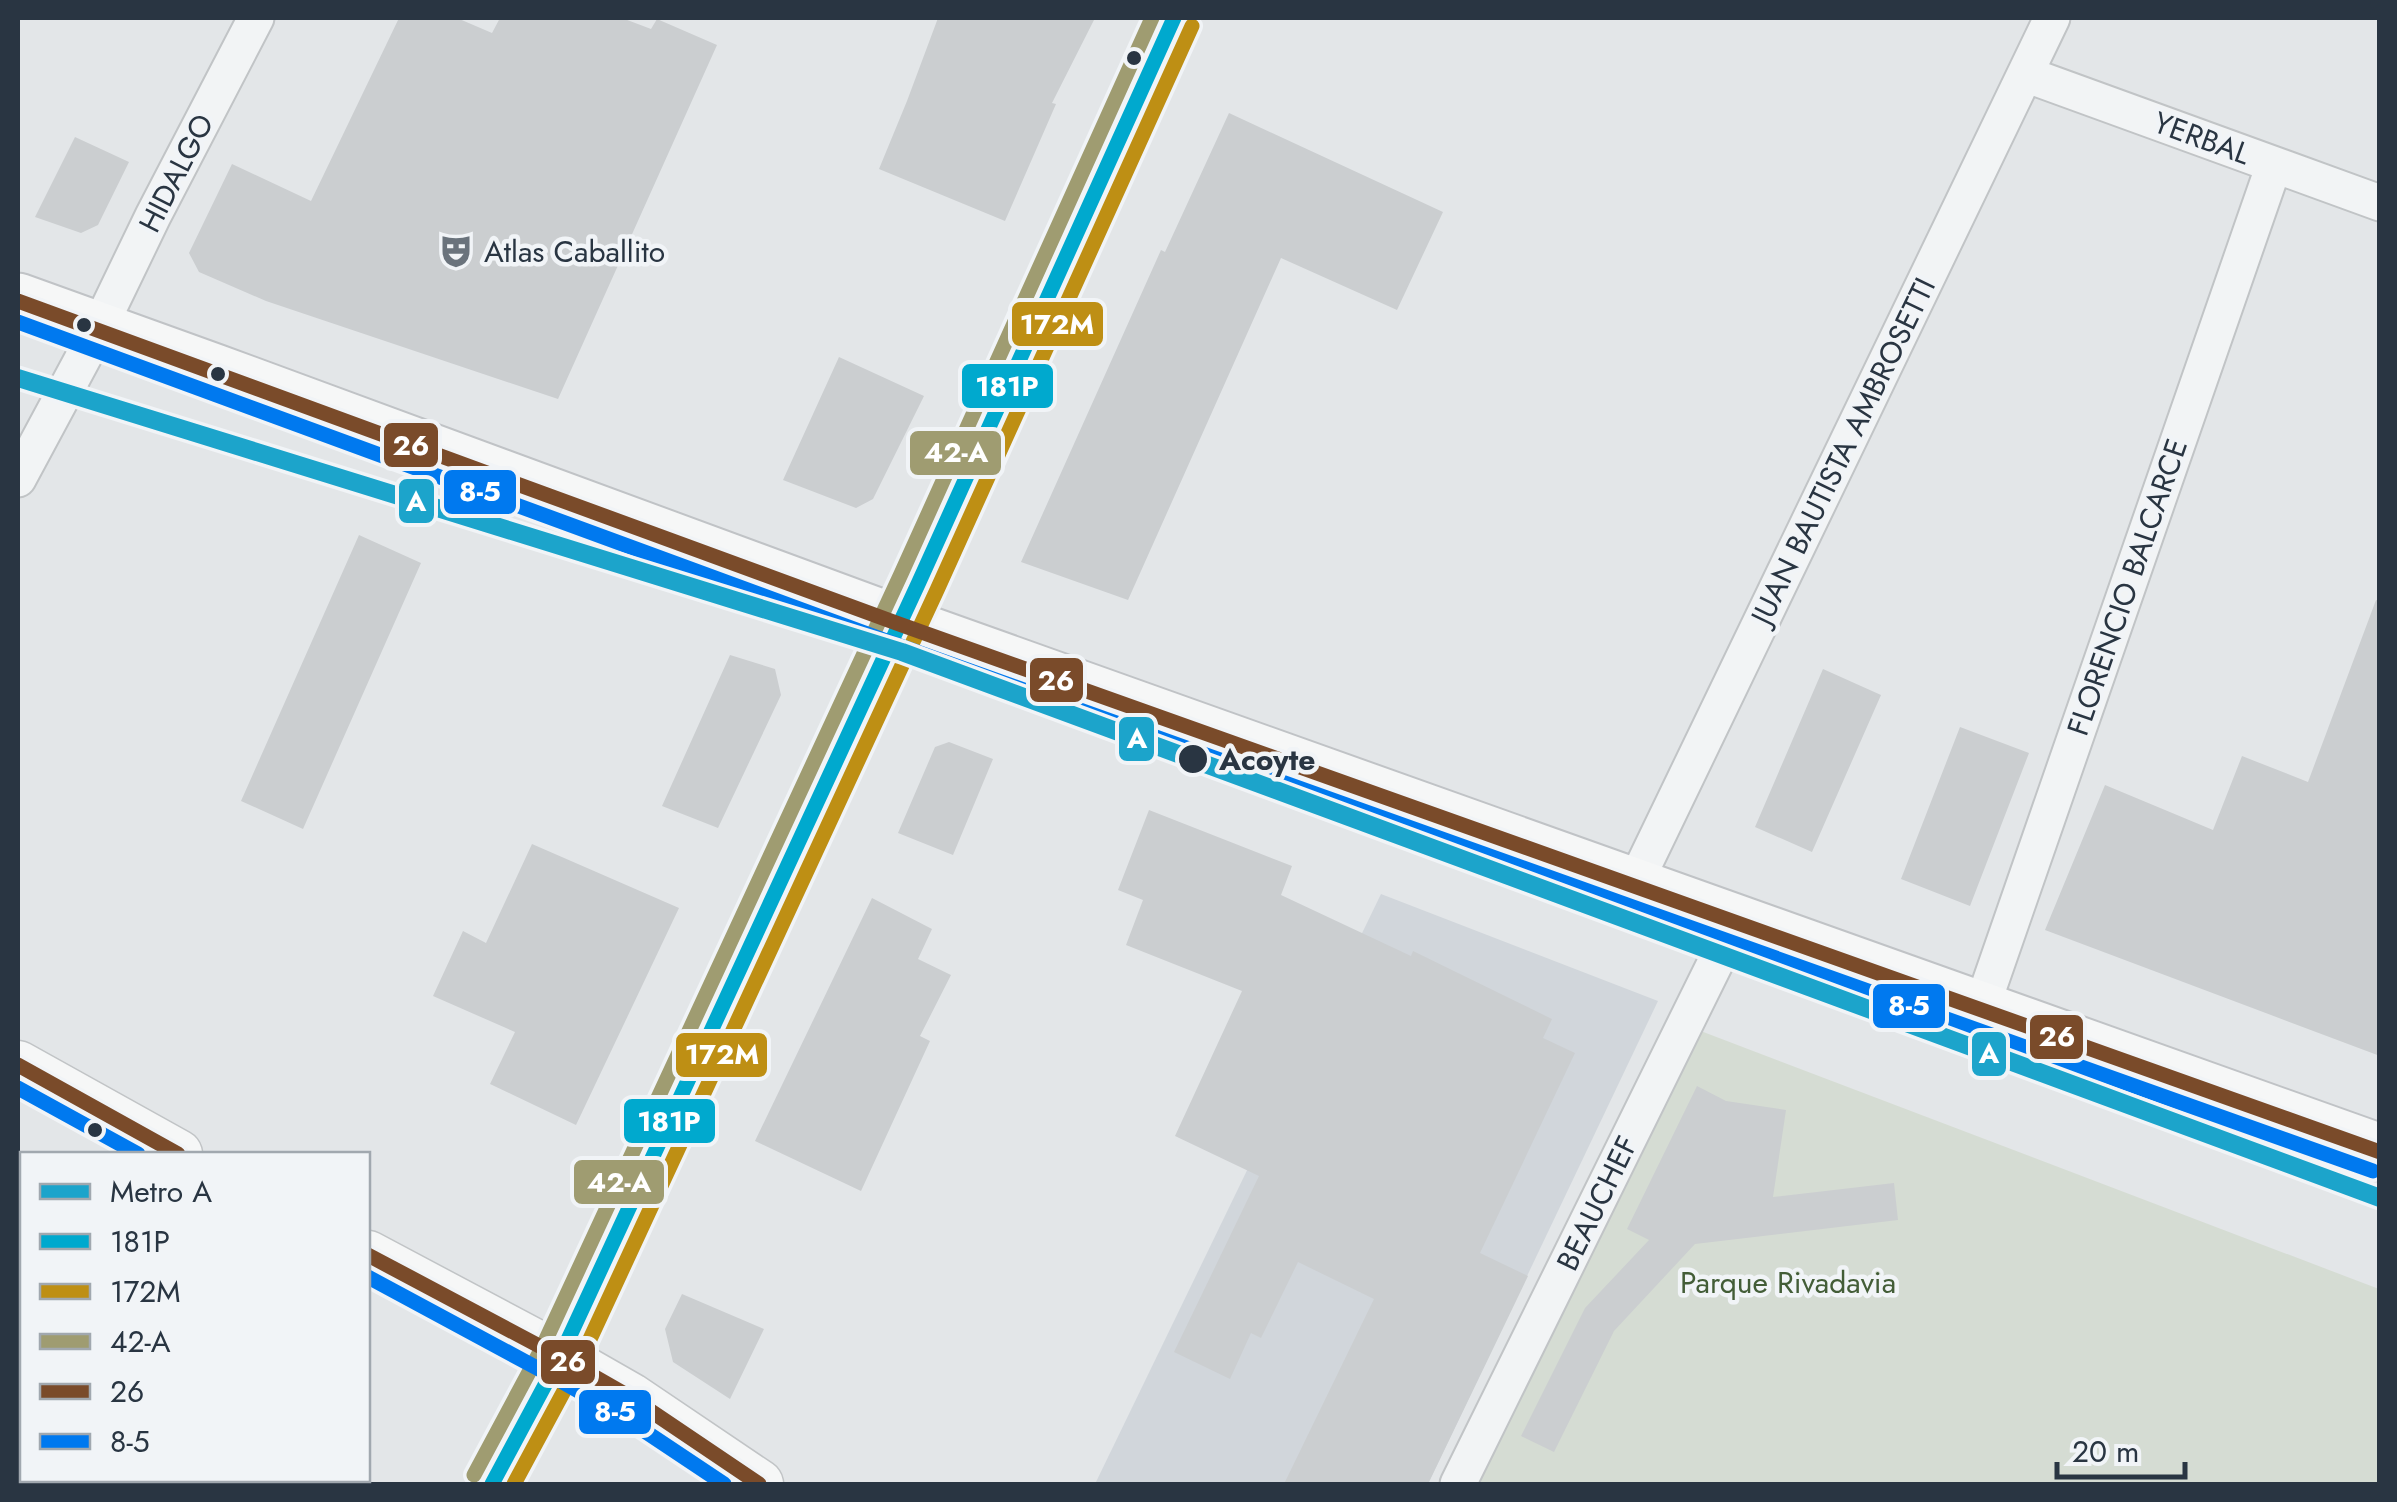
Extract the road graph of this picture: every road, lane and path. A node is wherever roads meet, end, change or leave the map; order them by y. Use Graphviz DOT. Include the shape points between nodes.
graph roads {
  1 [pos="256,18"];
  2 [pos="1174,18"];
  3 [pos="2052,18"];
  4 [pos="2025,74"];
  5 [pos="2274,164"];
  6 [pos="2380,202"];
  7 [pos="18,301"];
  8 [pos="98,330"];
  9 [pos="18,479"];
  10 [pos="899,624"];
  11 [pos="1634,885"];
  12 [pos="1736,922"];
  13 [pos="1981,1009"];
  14 [pos="18,1065"];
  15 [pos="174,1152"];
  16 [pos="2380,1152"];
  17 [pos="370,1257"];
  18 [pos="560,1357"];
  19 [pos="492,1484"];
  20 [pos="759,1484"];
  21 [pos="1458,1484"];
  1 -- 8 [label="street, HIDALGO"];
  2 -- 10 [label="main road"];
  3 -- 4 [label="street, JUAN BAUTISTA AMBROSETTI"];
  4 -- 5 [label="street, YERBAL"];
  4 -- 11 [label="street, JUAN BAUTISTA AMBROSETTI"];
  5 -- 6 [label="street, YERBAL"];
  5 -- 13 [label="street, FLORENCIO BALCARCE"];
  7 -- 8 [label="main road"];
  8 -- 9 [label="street, HIDALGO"];
  8 -- 10 [label="main road"];
  10 -- 11 [label="main road"];
  10 -- 18 [label="main road"];
  11 -- 12 [label="main road"];
  12 -- 13 [label="main road"];
  12 -- 21 [label="street, BEAUCHEF"];
  13 -- 16 [label="main road"];
  14 -- 15 [label="main road"];
  17 -- 18 [label="main road"];
  18 -- 19 [label="main road"];
  18 -- 20 [label="main road"];
}
